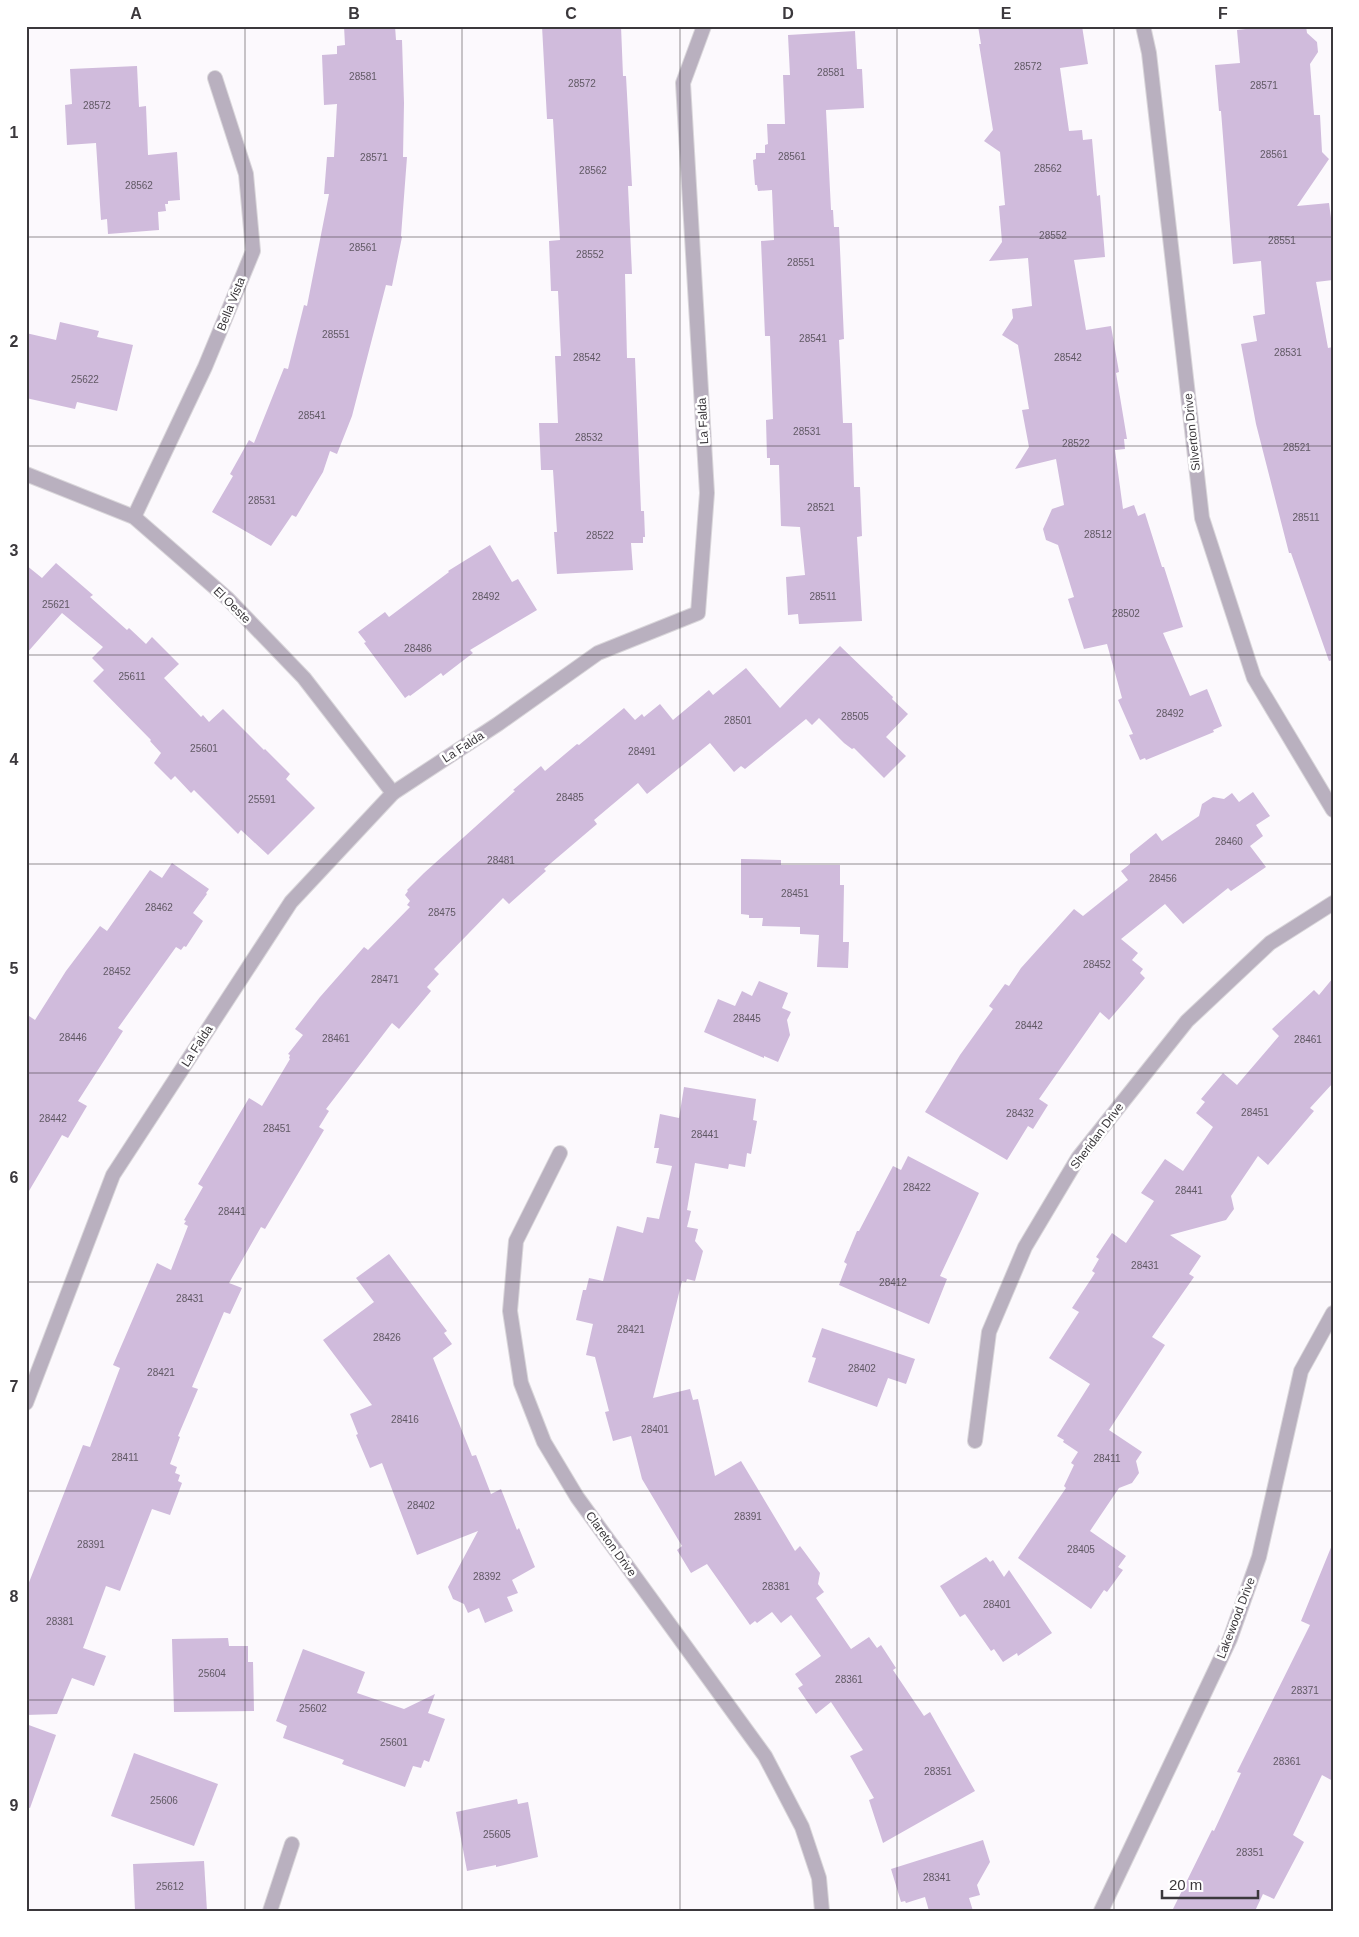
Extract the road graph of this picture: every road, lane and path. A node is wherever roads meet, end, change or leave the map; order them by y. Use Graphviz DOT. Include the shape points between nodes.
graph roads {
  1 [pos="704,26"];
  2 [pos="1143,26"];
  3 [pos="215,78"];
  4 [pos="26,474"];
  5 [pos="134,518"];
  6 [pos="393,793"];
  7 [pos="1333,810"];
  8 [pos="1333,903"];
  9 [pos="560,1153"];
  10 [pos="1333,1313"];
  11 [pos="26,1403"];
  12 [pos="974,1441"];
  13 [pos="292,1844"];
  14 [pos="270,1911"];
  15 [pos="822,1911"];
  16 [pos="1101,1911"];
  1 -- 6 [label="street, La Falda" via="683,84 707,493 698,613 598,653"];
  2 -- 7 [label="street, Silverton Drive" via="1149,53 1202,518 1254,678"];
  3 -- 5 [label="street, Bella Vista" via="246,174 253,251 205,367"];
  4 -- 5 [label="street, El Oeste"];
  5 -- 6 [label="street, El Oeste" via="228,599 304,678"];
  6 -- 11 [label="street, La Falda" via="291,902 114,1175"];
  8 -- 12 [label="street, Sheridan Drive" via="1270,943 1187,1020 1078,1158 1025,1246 989,1332"];
  9 -- 15 [label="street, Clareton Drive" via="516,1241 510,1311 521,1383 544,1442 577,1497 765,1756 802,1827 819,1878"];
  10 -- 16 [label="street, Lakewood Drive" via="1301,1371 1259,1557 1230,1639"];
  13 -- 14 [label="street"];
}
